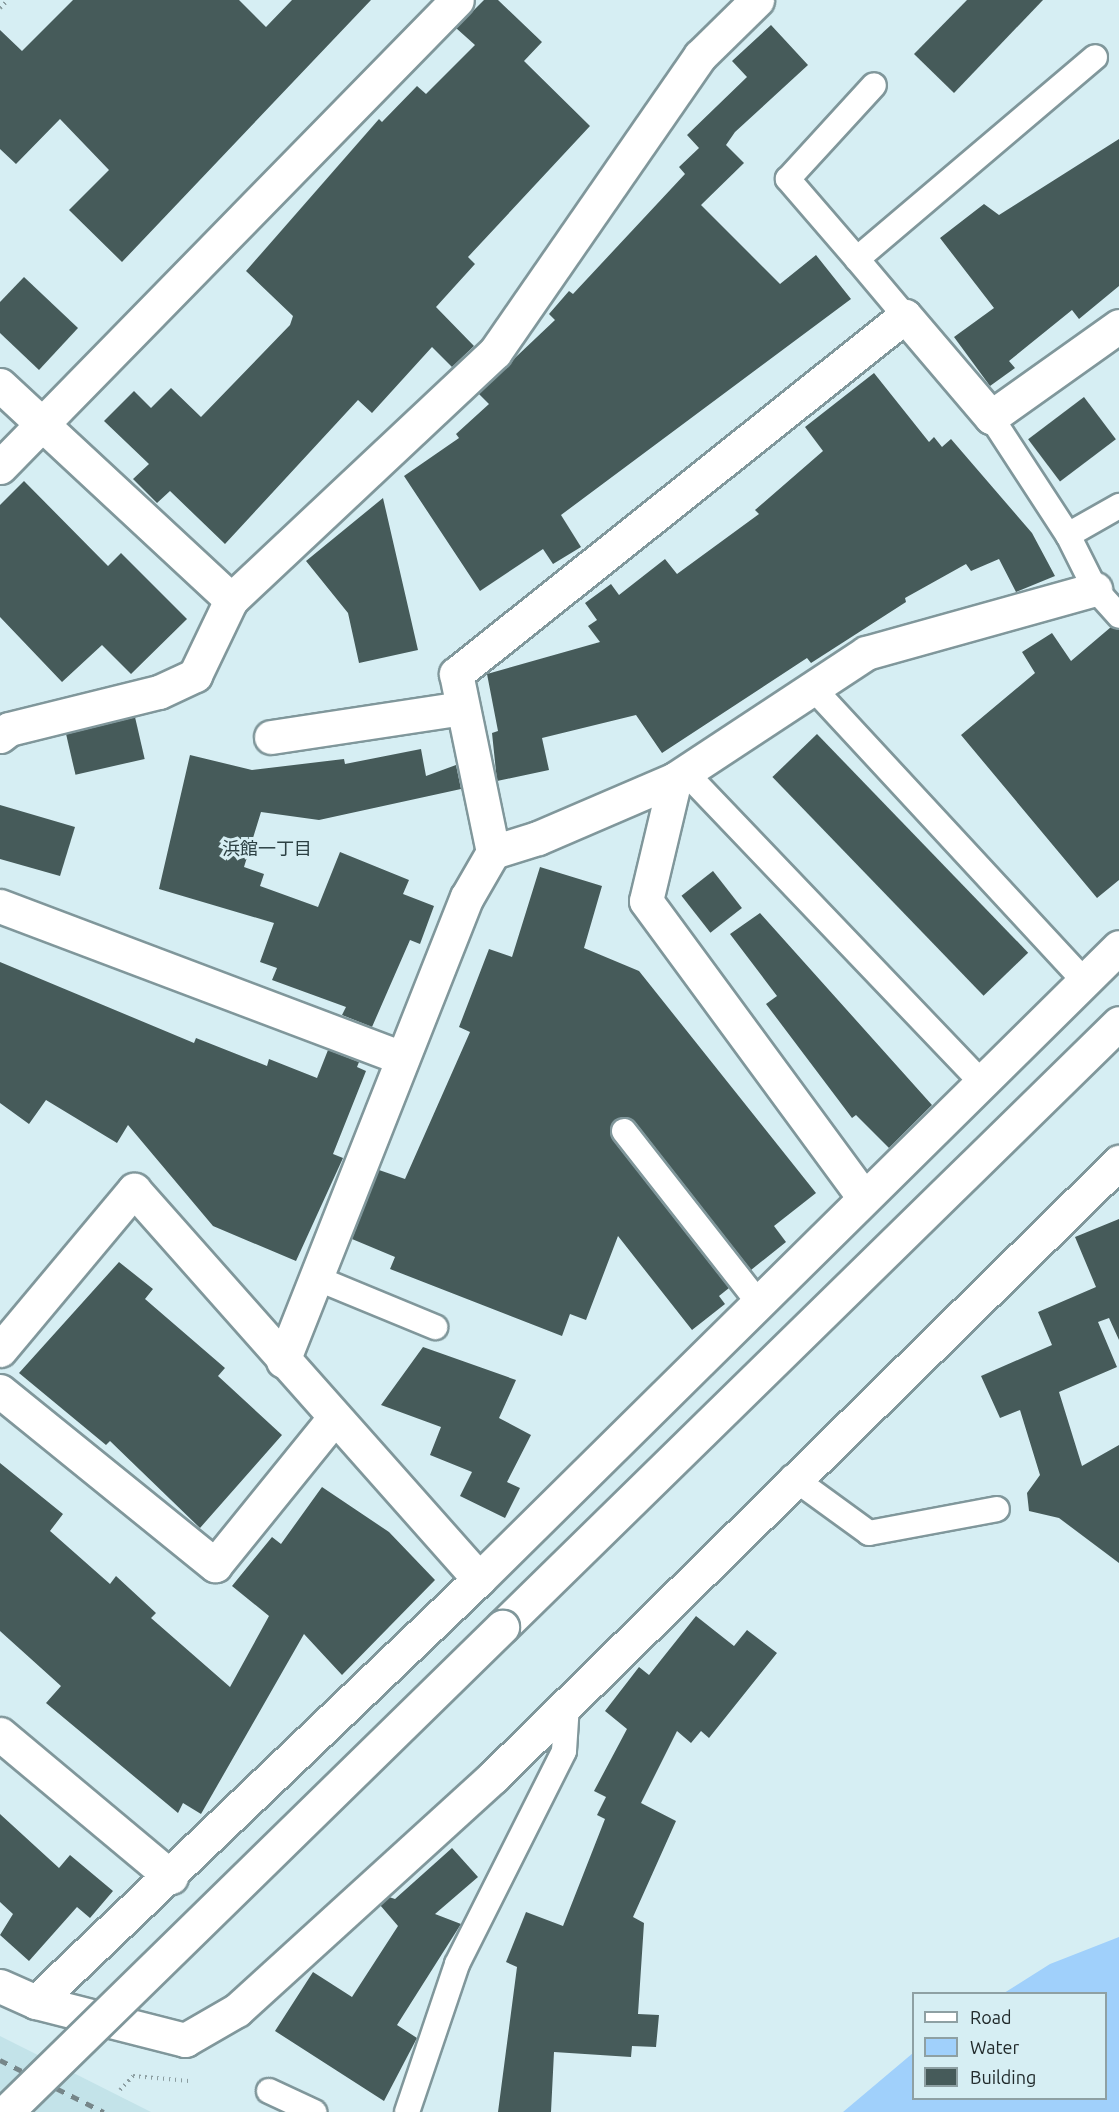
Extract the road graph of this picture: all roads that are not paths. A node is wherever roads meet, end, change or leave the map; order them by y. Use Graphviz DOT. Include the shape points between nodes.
graph roads {
  1 [pos="457,0"];
  2 [pos="757,0"];
  3 [pos="1095,57"];
  4 [pos="874,85"];
  5 [pos="857,259"];
  6 [pos="905,316"];
  7 [pos="1119,326"];
  8 [pos="0,385"];
  9 [pos="991,417"];
  10 [pos="42,424"];
  11 [pos="0,467"];
  12 [pos="1119,506"];
  13 [pos="1068,535"];
  14 [pos="1095,589"];
  15 [pos="231,600"];
  16 [pos="1119,616"];
  17 [pos="813,688"];
  18 [pos="462,708"];
  19 [pos="0,736"];
  20 [pos="271,737"];
  21 [pos="680,775"];
  22 [pos="493,852"];
  23 [pos="0,906"];
  24 [pos="1119,947"];
  25 [pos="1083,980"];
  26 [pos="1119,1023"];
  27 [pos="402,1058"];
  28 [pos="982,1083"];
  29 [pos="624,1131"];
  30 [pos="1119,1162"];
  31 [pos="864,1198"];
  32 [pos="316,1278"];
  33 [pos="759,1302"];
  34 [pos="435,1327"];
  35 [pos="0,1350"];
  36 [pos="283,1361"];
  37 [pos="0,1391"];
  38 [pos="334,1418"];
  39 [pos="792,1477"];
  40 [pos="997,1509"];
  41 [pos="479,1579"];
  42 [pos="567,1704"];
  43 [pos="0,1734"];
  44 [pos="171,1877"];
  45 [pos="0,1986"];
  46 [pos="36,2002"];
  47 [pos="269,2091"];
  48 [pos="6,2112"];
  49 [pos="314,2112"];
  50 [pos="407,2112"];
  1 -- 10 [label="street"];
  2 -- 15 [label="street" via="694,65 495,352"];
  3 -- 5 [label="lane"];
  4 -- 5 [label="lane" via="788,179"];
  5 -- 6 [label="lane"];
  6 -- 9 [label="street"];
  6 -- 18 [label="street" via="456,674"];
  7 -- 9 [label="street"];
  8 -- 10 [label="street"];
  9 -- 13 [label="lane"];
  10 -- 11 [label="street"];
  10 -- 15 [label="street"];
  12 -- 13 [label="lane"];
  13 -- 14 [label="lane"];
  14 -- 16 [label="lane"];
  14 -- 17 [label="street" via="866,653"];
  15 -- 19 [label="street" via="195,675 159,692 9,729"];
  17 -- 21 [label="street"];
  17 -- 25 [label="lane"];
  18 -- 20 [label="street"];
  18 -- 22 [label="street"];
  21 -- 22 [label="street" via="538,838"];
  21 -- 28 [label="lane"];
  21 -- 31 [label="street" via="646,901"];
  22 -- 27 [label="street" via="467,897"];
  23 -- 27 [label="street"];
  24 -- 25 [label="street"];
  25 -- 28 [label="street"];
  26 -- 48 [label="street, bridge"];
  27 -- 32 [label="street"];
  28 -- 31 [label="street"];
  29 -- 33 [label="lane"];
  30 -- 39 [label="street"];
  31 -- 33 [label="street"];
  32 -- 34 [label="lane"];
  32 -- 36 [label="street"];
  33 -- 41 [label="street"];
  35 -- 36 [label="street" via="134,1190"];
  36 -- 38 [label="street"];
  37 -- 38 [label="street" via="215,1565"];
  38 -- 41 [label="street"];
  39 -- 40 [label="lane" via="869,1533"];
  39 -- 42 [label="street"];
  41 -- 44 [label="street"];
  42 -- 46 [label="street" via="237,2010 207,2031 185,2040 153,2035"];
  42 -- 50 [label="lane" via="564,1751 457,1964"];
  43 -- 44 [label="street"];
  44 -- 46 [label="street"];
  45 -- 46 [label="street"];
  47 -- 49 [label="lane"];
}
